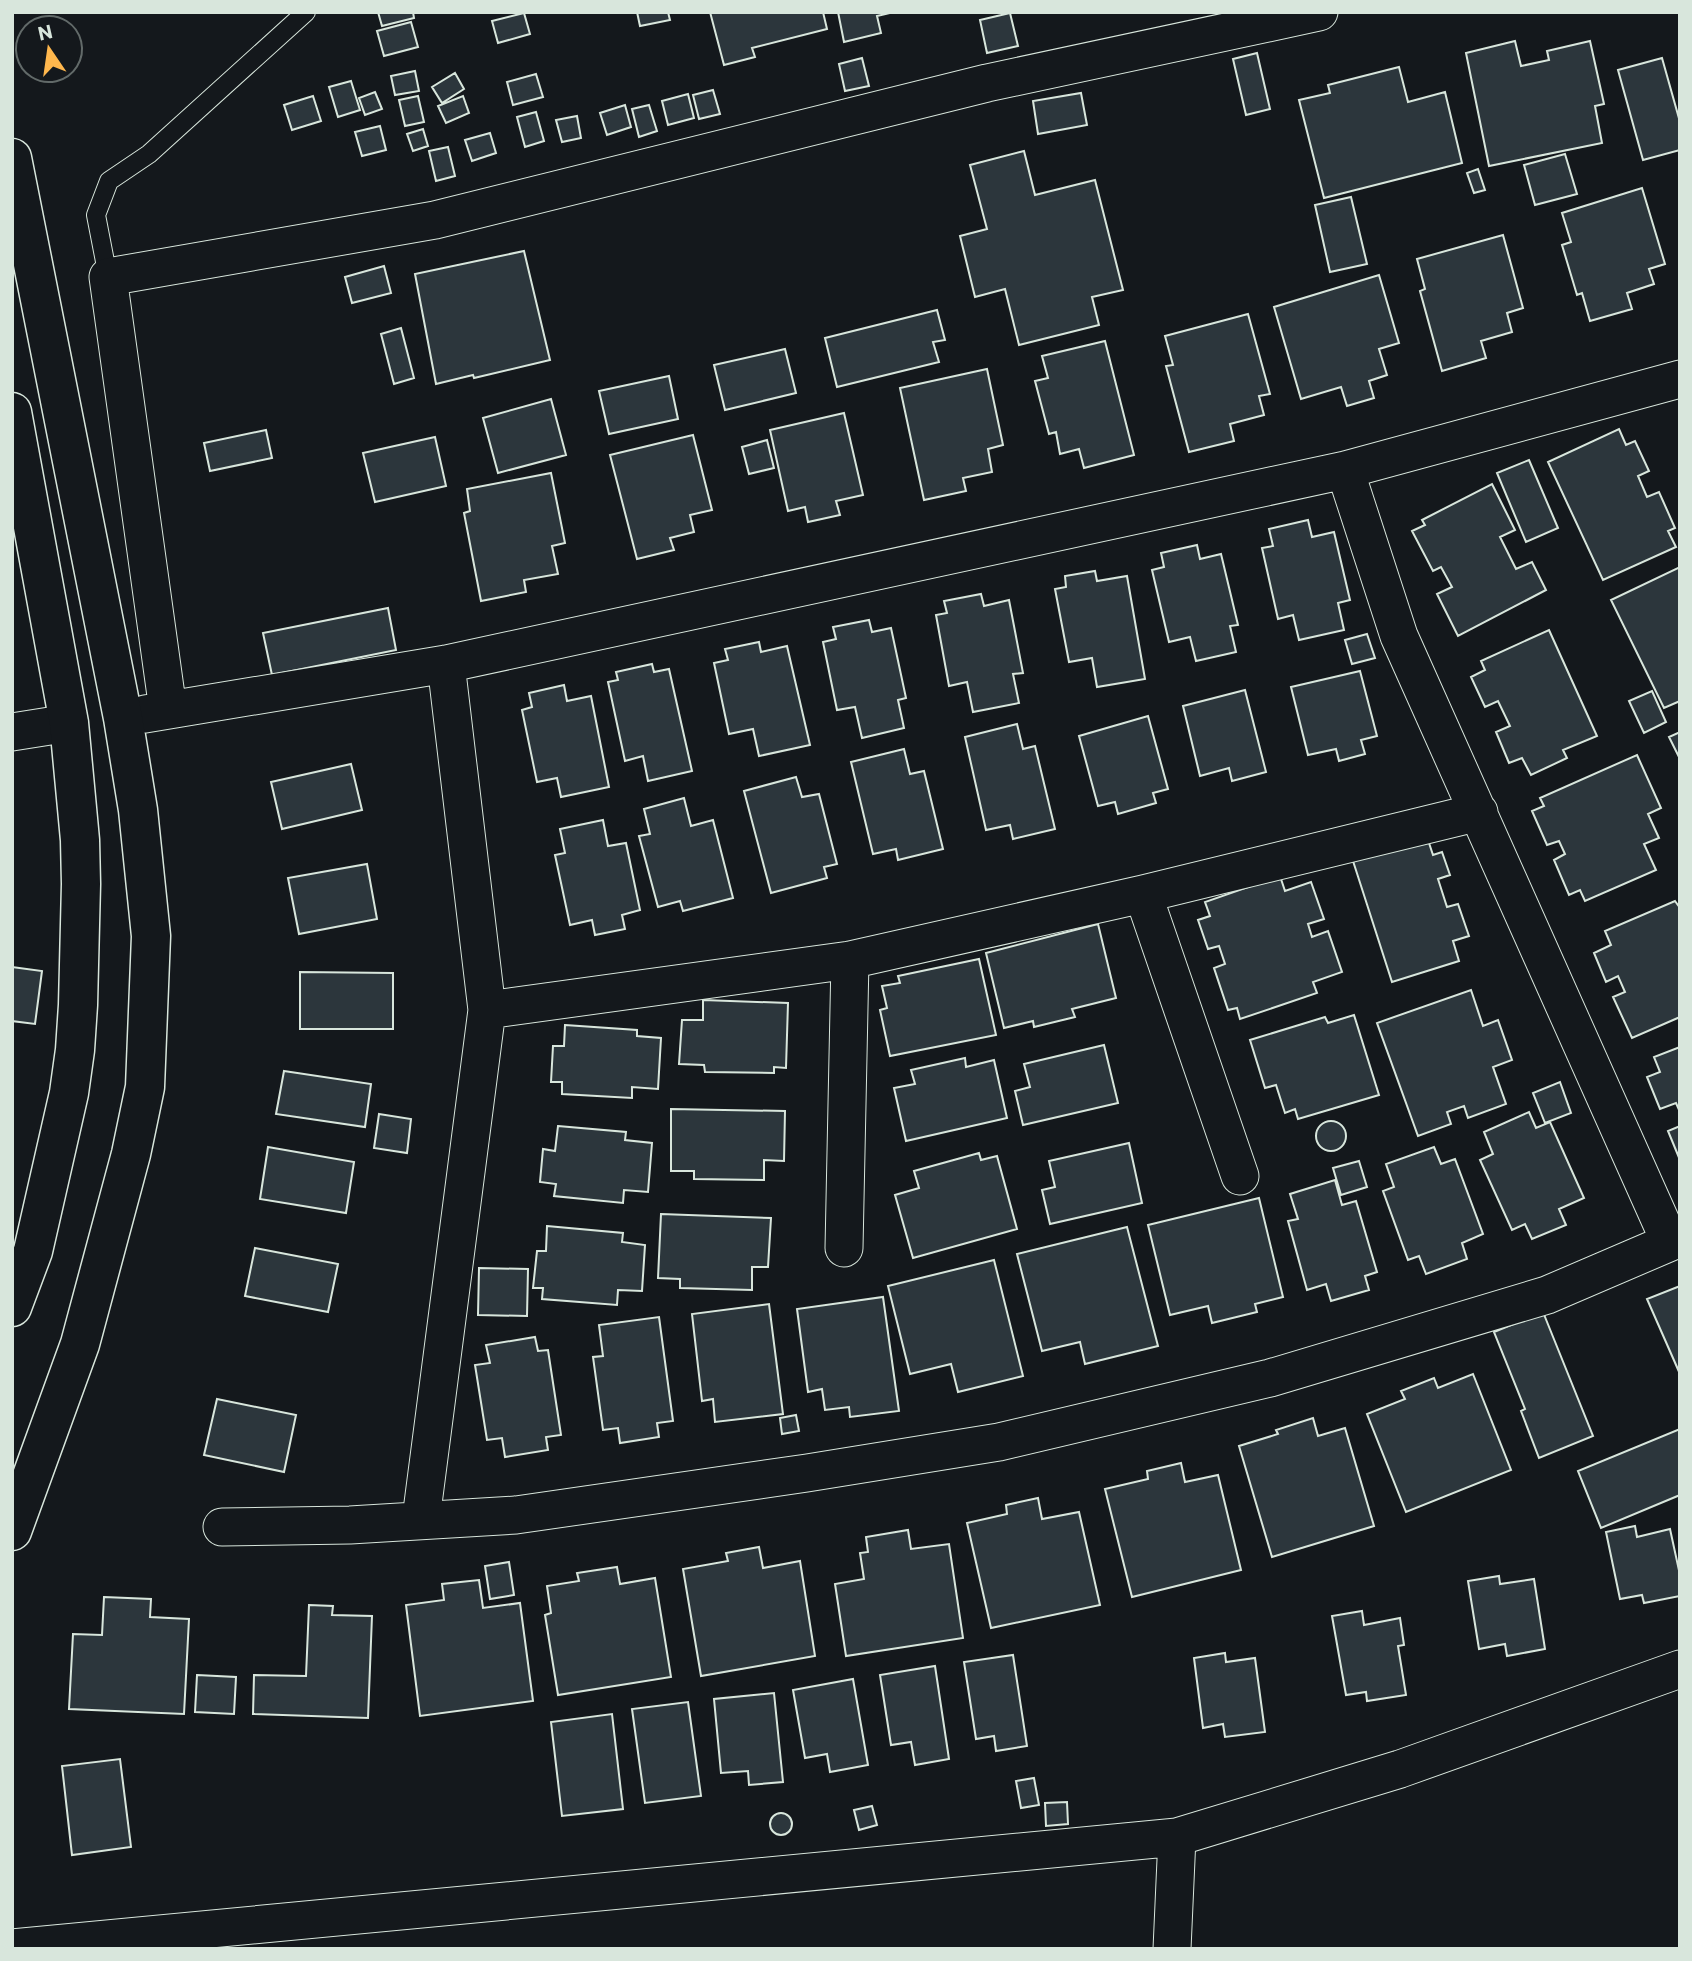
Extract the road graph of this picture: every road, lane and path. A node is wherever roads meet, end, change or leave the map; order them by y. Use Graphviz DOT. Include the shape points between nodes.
graph roads {
  1 [pos="306,12"];
  2 [pos="1319,12"];
  3 [pos="12,158"];
  4 [pos="108,277"];
  5 [pos="1680,379"];
  6 [pos="12,412"];
  7 [pos="1345,470"];
  8 [pos="446,664"];
  9 [pos="168,710"];
  10 [pos="123,718"];
  11 [pos="69,723"];
  12 [pos="12,732"];
  13 [pos="1479,812"];
  14 [pos="1143,894"];
  15 [pos="850,960"];
  16 [pos="487,1010"];
  17 [pos="1240,1176"];
  18 [pos="1675,1240"];
  19 [pos="845,1248"];
  20 [pos="12,1307"];
  21 [pos="421,1519"];
  22 [pos="222,1527"];
  23 [pos="12,1531"];
  24 [pos="1680,1670"];
  25 [pos="1177,1838"];
  26 [pos="12,1948"];
  27 [pos="1172,1949"];
  1 -- 4 [label="lane" via="149,153 109,181 96,215"];
  2 -- 4 [label="street" via="987,83 435,219"];
  3 -- 10 [label="street"];
  4 -- 9 [label="street"];
  5 -- 7 [label="street"];
  6 -- 11 [label="street"];
  7 -- 8 [label="street"];
  7 -- 13 [label="street" via="1399,636"];
  8 -- 9 [label="street"];
  8 -- 16 [label="street"];
  9 -- 10 [label="street"];
  10 -- 23 [label="street" via="151,936 145,1087 80,1344"];
  11 -- 12 [label="street"];
  11 -- 20 [label="street" via="81,884 75,1051 33,1251"];
  13 -- 14 [label="street"];
  13 -- 18 [label="street" via="1574,1031"];
  14 -- 15 [label="street"];
  14 -- 17 [label="street"];
  15 -- 16 [label="street"];
  15 -- 19 [label="street"];
  16 -- 21 [label="street"];
  18 -- 21 [label="street" via="1547,1295 1270,1378 999,1441 516,1515"];
  21 -- 22 [label="street"];
  24 -- 25 [label="street" via="1400,1769"];
  25 -- 26 [label="street"];
  25 -- 27 [label="street"];
}
